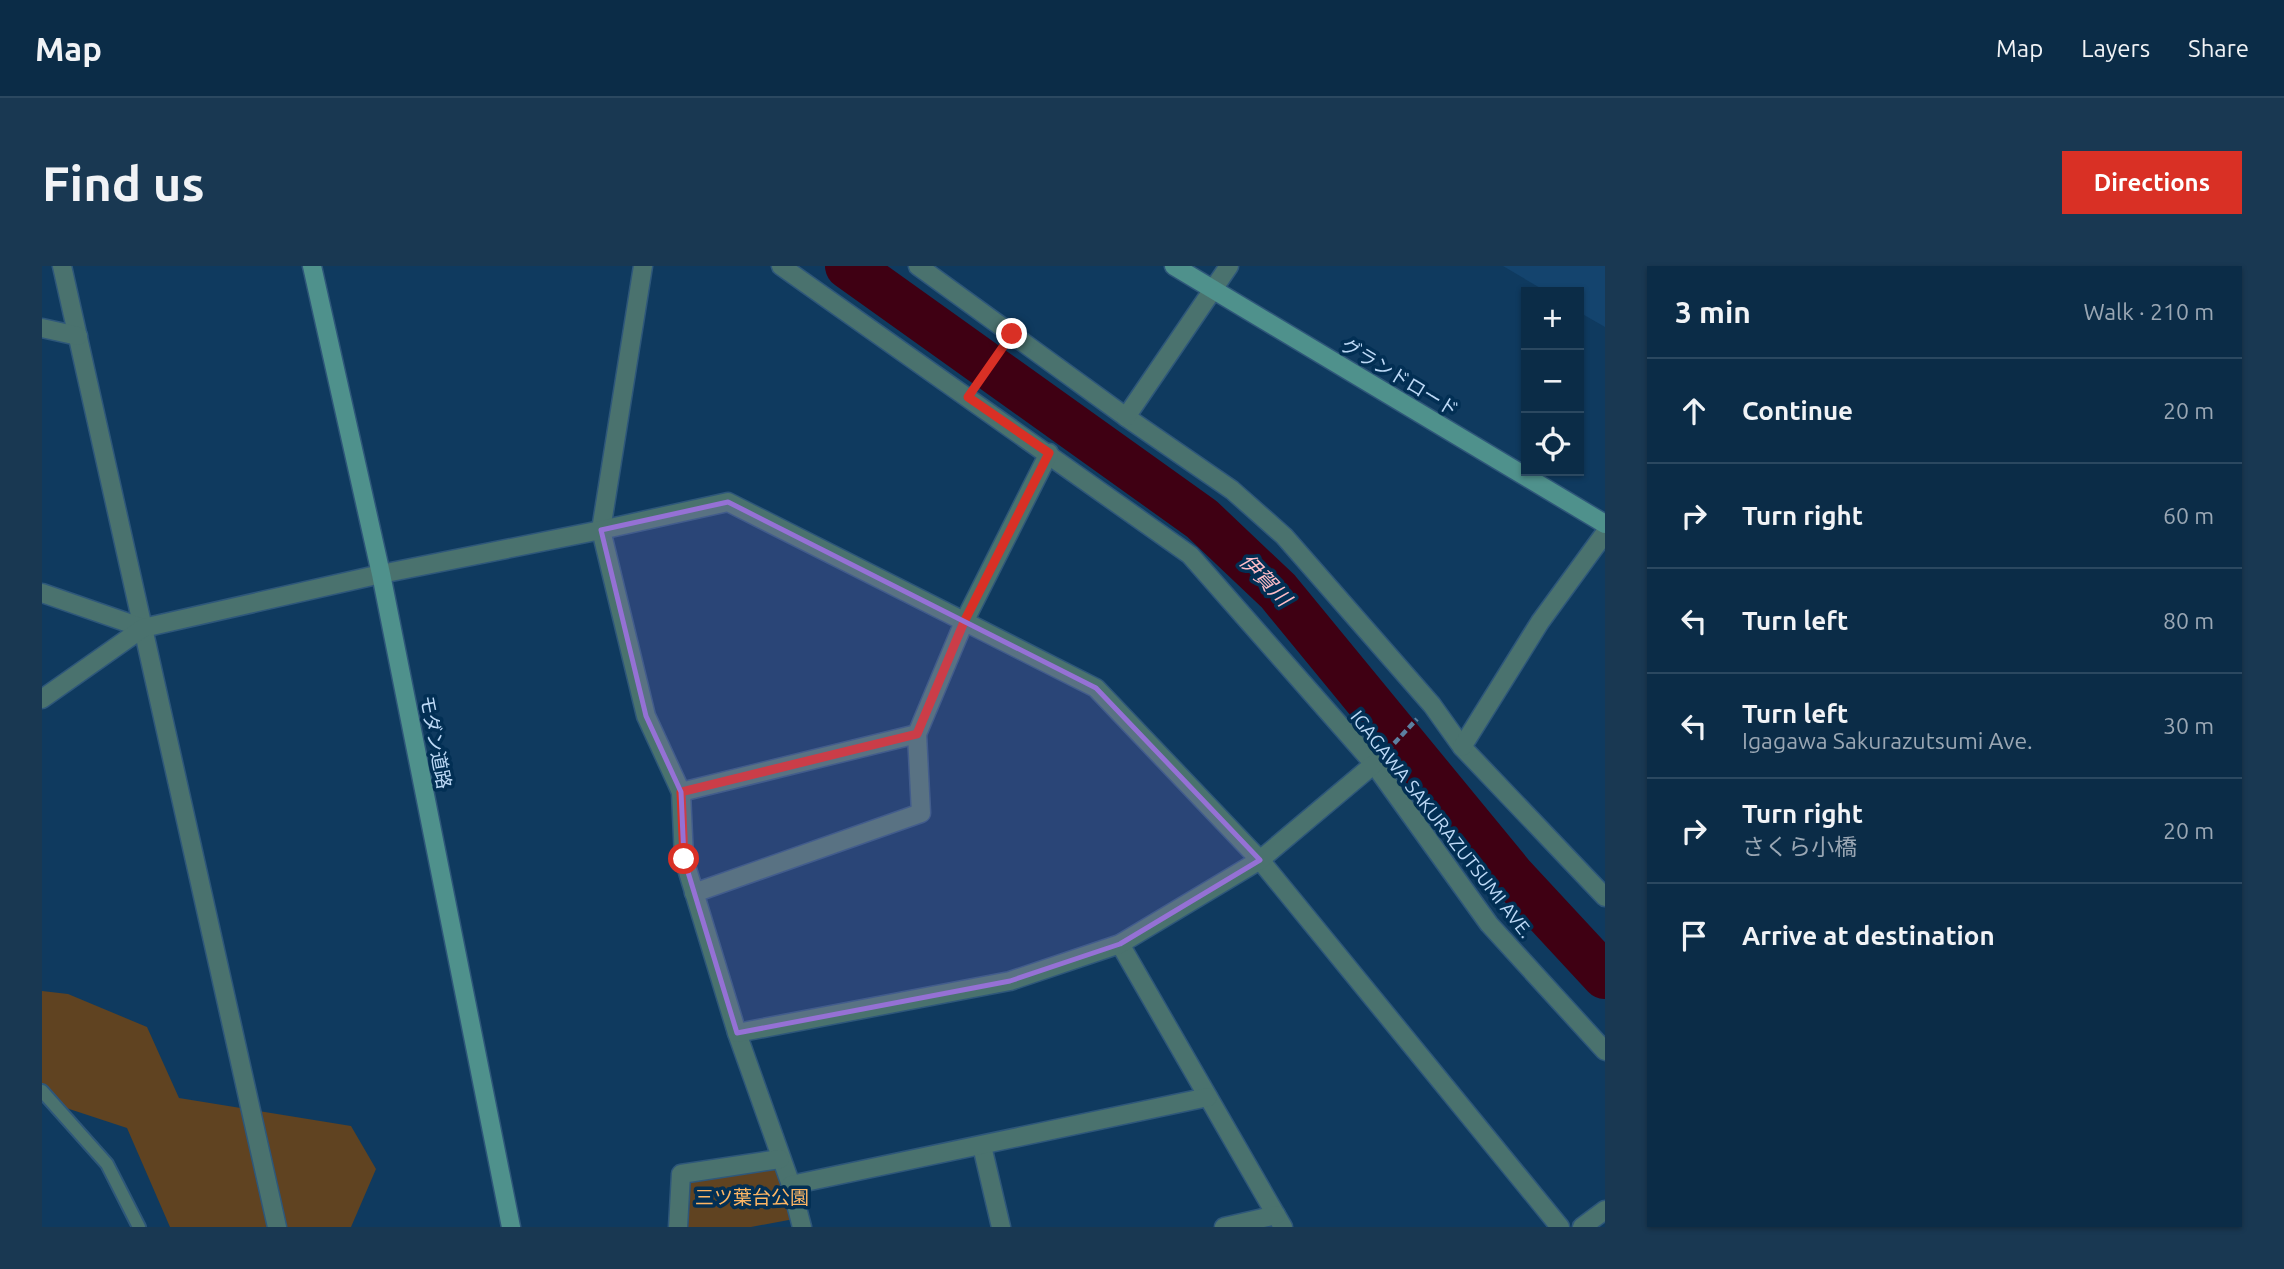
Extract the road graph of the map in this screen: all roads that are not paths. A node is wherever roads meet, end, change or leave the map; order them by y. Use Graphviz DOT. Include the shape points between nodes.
graph roads {
  1 [pos="62,266"];
  2 [pos="312,266"];
  3 [pos="643,266"];
  4 [pos="781,266"];
  5 [pos="918,266"];
  6 [pos="1174,266"];
  7 [pos="1229,266"];
  8 [pos="1214,290"];
  9 [pos="42,328"];
  10 [pos="78,336"];
  11 [pos="1126,417"];
  12 [pos="1049,453"];
  13 [pos="1605,524"];
  14 [pos="601,530"];
  15 [pos="1605,533"];
  16 [pos="381,574"];
  17 [pos="42,593"];
  18 [pos="964,622"];
  19 [pos="143,628"];
  20 [pos="42,699"];
  21 [pos="917,734"];
  22 [pos="1462,747"];
  23 [pos="1374,764"];
  24 [pos="681,792"];
  25 [pos="1261,860"];
  26 [pos="694,893"];
  27 [pos="1605,897"];
  28 [pos="1120,944"];
  29 [pos="737,1033"];
  30 [pos="1605,1051"];
  31 [pos="42,1091"];
  32 [pos="1208,1097"];
  33 [pos="982,1146"];
  34 [pos="780,1159"];
  35 [pos="791,1185"];
  36 [pos="1605,1210"];
  37 [pos="1279,1221"];
  38 [pos="139,1227"];
  39 [pos="277,1227"];
  40 [pos="511,1227"];
  41 [pos="678,1227"];
  42 [pos="802,1227"];
  43 [pos="1001,1227"];
  44 [pos="1224,1227"];
  45 [pos="1560,1227"];
  46 [pos="1582,1227"];
  1 -- 10 [label="street"];
  2 -- 16 [label="street, モダン道路"];
  3 -- 14 [label="street"];
  4 -- 12 [label="street, IGAGAWA SAKURAZUTSUMI AVE."];
  5 -- 11 [label="street"];
  6 -- 8 [label="street, グランドロード"];
  7 -- 8 [label="street"];
  8 -- 11 [label="street"];
  8 -- 13 [label="street, グランドロード"];
  9 -- 10 [label="street"];
  10 -- 19 [label="street"];
  11 -- 22 [label="street" via="1232,490 1284,536 1432,705"];
  12 -- 18 [label="street"];
  12 -- 23 [label="street, IGAGAWA SAKURAZUTSUMI AVE." via="1190,555"];
  14 -- 16 [label="street"];
  14 -- 18 [label="street" via="728,502"];
  14 -- 24 [label="street" via="646,716"];
  15 -- 22 [label="street" via="1539,622"];
  16 -- 19 [label="street"];
  16 -- 40 [label="street, モダン道路"];
  17 -- 19 [label="street"];
  18 -- 21 [label="street"];
  18 -- 25 [label="street" via="1096,688"];
  19 -- 20 [label="street"];
  19 -- 39 [label="street"];
  21 -- 24 [label="street"];
  21 -- 26 [label="street" via="921,813"];
  22 -- 27 [label="street"];
  23 -- 25 [label="street"];
  23 -- 30 [label="street, IGAGAWA SAKURAZUTSUMI AVE." via="1489,924"];
  24 -- 26 [label="street" via="684,859"];
  25 -- 28 [label="street"];
  25 -- 45 [label="street"];
  26 -- 29 [label="street"];
  28 -- 29 [label="street" via="1010,981"];
  28 -- 32 [label="street"];
  29 -- 34 [label="street"];
  31 -- 38 [label="lane" via="107,1164"];
  32 -- 33 [label="street"];
  32 -- 37 [label="street"];
  33 -- 35 [label="street"];
  33 -- 43 [label="street"];
  34 -- 35 [label="street"];
  34 -- 41 [label="street" via="681,1174"];
  35 -- 42 [label="street"];
  36 -- 46 [label="street"];
  37 -- 44 [label="street"];
}
